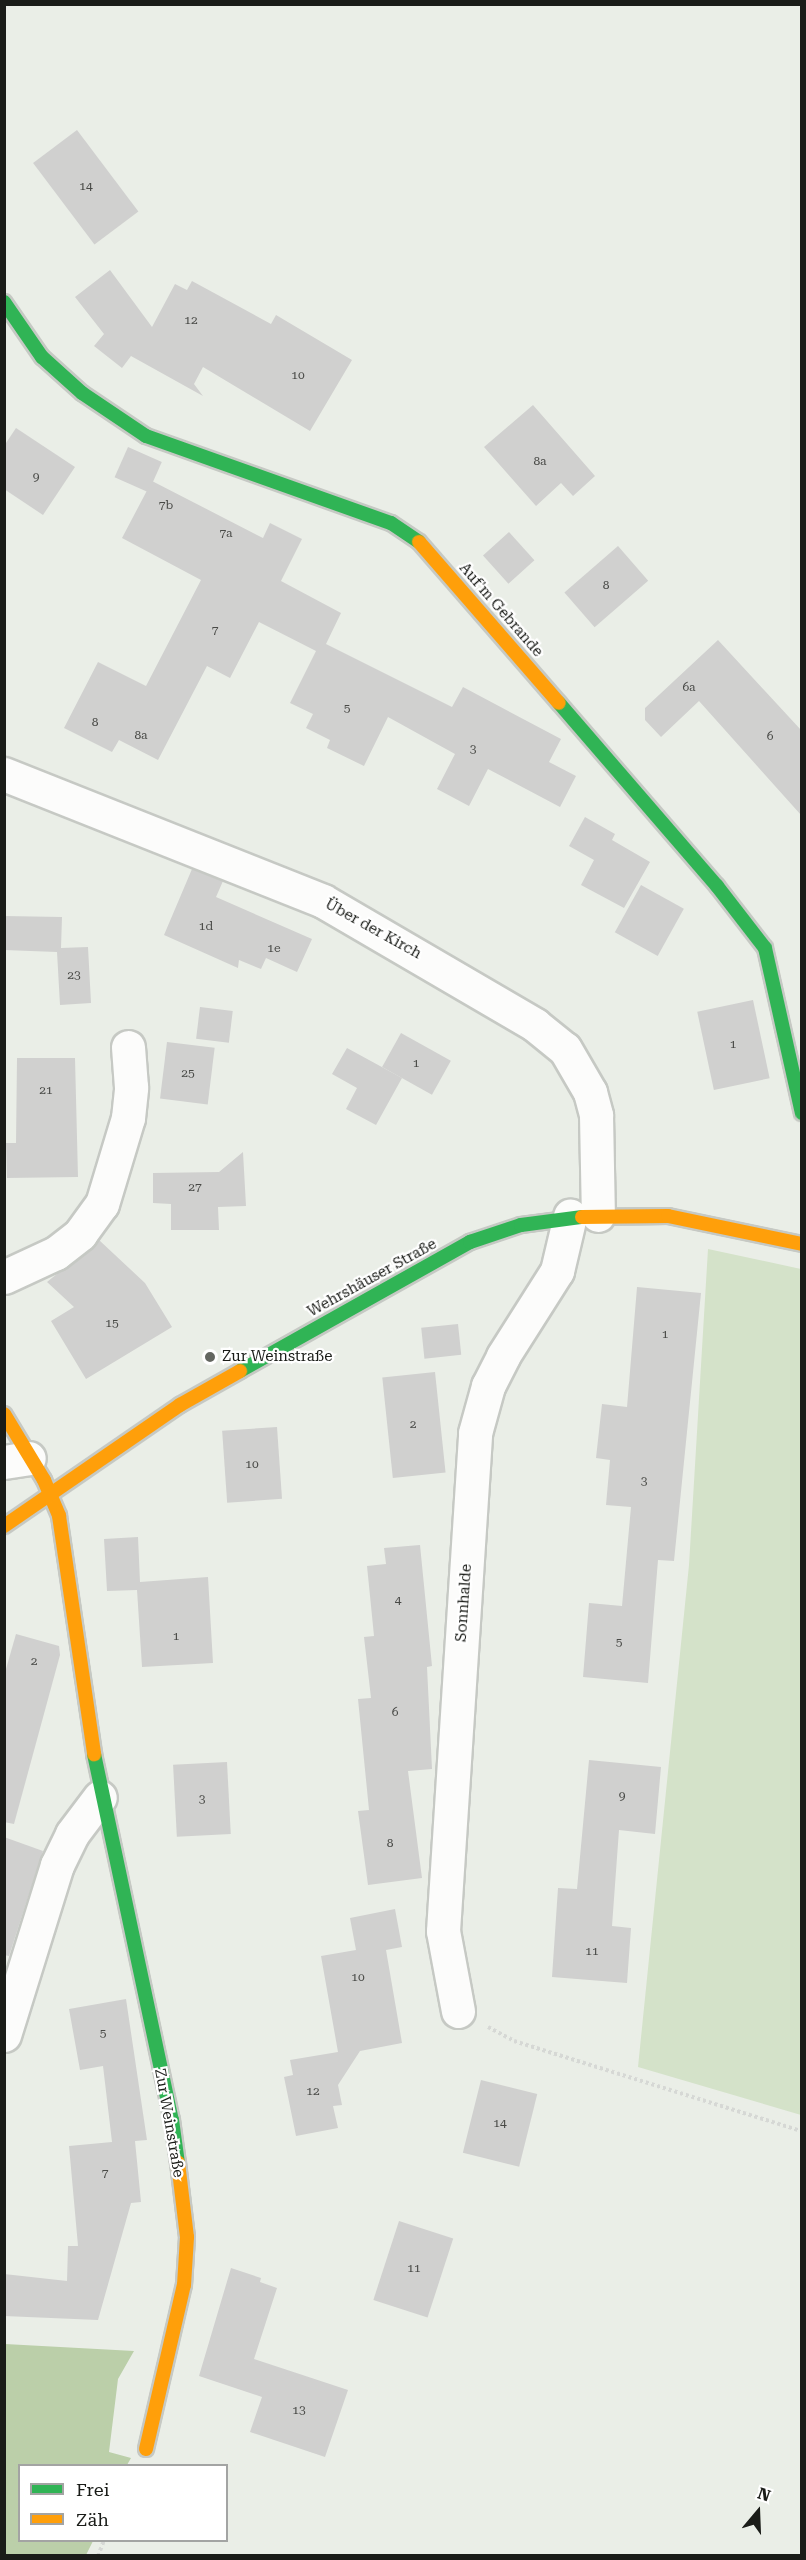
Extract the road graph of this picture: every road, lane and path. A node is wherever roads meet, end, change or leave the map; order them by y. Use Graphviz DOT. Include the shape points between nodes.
graph roads {
  1 [pos="4,302"];
  2 [pos="4,774"];
  3 [pos="128,1047"];
  4 [pos="801,1113"];
  5 [pos="584,1215"];
  6 [pos="801,1245"];
  7 [pos="4,1277"];
  8 [pos="4,1414"];
  9 [pos="16,1460"];
  10 [pos="50,1492"];
  11 [pos="4,1526"];
  12 [pos="100,1797"];
  13 [pos="458,2011"];
  14 [pos="4,2035"];
  15 [pos="801,2131"];
  16 [pos="146,2449"];
  17 [pos="104,2542"];
  18 [pos="98,2556"];
  1 -- 4 [label="street, Auf'm Gebrande" via="42,357 82,393 136,430 182,451 391,524 420,543 717,886 765,948"];
  2 -- 5 [label="street, Über der Kirch" via="323,901 535,1025 565,1049 590,1092 596,1115"];
  3 -- 7 [label="street" via="128,1118 102,1204 80,1234 56,1254"];
  5 -- 6 [label="street, Wehrshäuser Straße" via="668,1216"];
  5 -- 10 [label="street, Wehrshäuser Straße" via="521,1225 470,1242 180,1405"];
  5 -- 13 [label="street, Sonnhalde" via="557,1271 503,1356 475,1433 442,1931"];
  8 -- 9 [label="street, Zur Weinstraße"];
  9 -- 10 [label="street, Zur Weinstraße"];
  10 -- 11 [label="street, Wehrshäuser Straße"];
  10 -- 12 [label="street, Zur Weinstraße" via="60,1527"];
  12 -- 14 [label="street" via="72,1834 57,1865"];
  12 -- 16 [label="street, Zur Weinstraße" via="172,2120 187,2237 177,2325"];
  13 -- 15 [label="path" via="514,2041"];
  17 -- 18 [label="path"];
}
